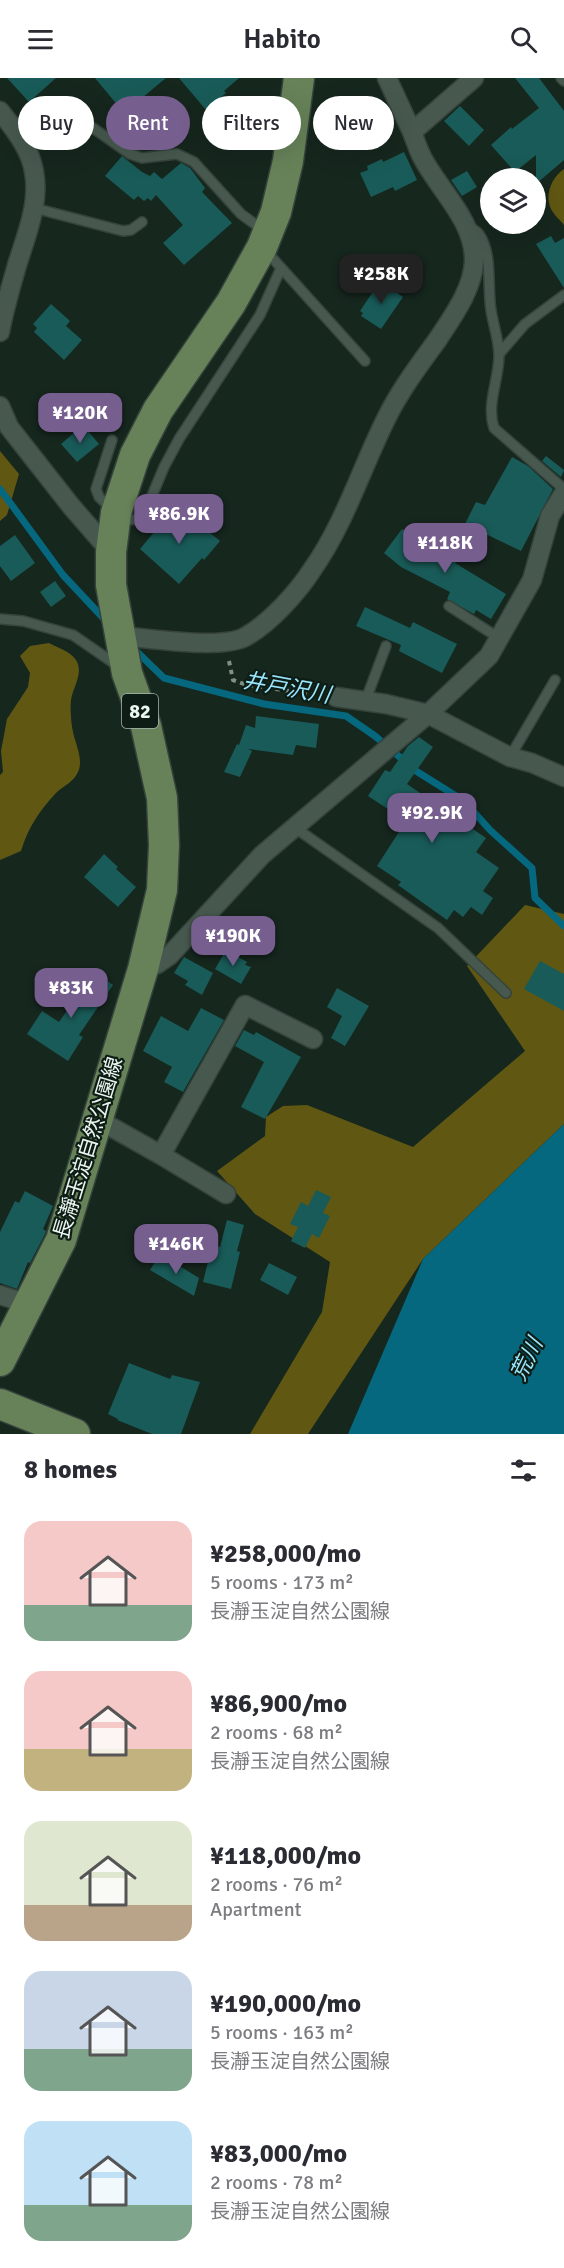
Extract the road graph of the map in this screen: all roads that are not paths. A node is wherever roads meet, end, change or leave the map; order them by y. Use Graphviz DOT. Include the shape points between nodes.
graph roads {
  1 [pos="299,78"];
  2 [pos="387,78"];
  3 [pos="474,78"];
  4 [pos="0,111"];
  5 [pos="94,129"];
  6 [pos="412,132"];
  7 [pos="18,135"];
  8 [pos="26,150"];
  9 [pos="34,208"];
  10 [pos="142,222"];
  11 [pos="465,225"];
  12 [pos="270,250"];
  13 [pos="564,296"];
  14 [pos="0,332"];
  15 [pos="499,354"];
  16 [pos="365,360"];
  17 [pos="0,406"];
  18 [pos="112,440"];
  19 [pos="564,491"];
  20 [pos="115,518"];
  21 [pos="111,552"];
  22 [pos="449,606"];
  23 [pos="0,619"];
  24 [pos="119,636"];
  25 [pos="499,638"];
  26 [pos="386,646"];
  27 [pos="127,673"];
  28 [pos="555,680"];
  29 [pos="336,697"];
  30 [pos="364,702"];
  31 [pos="428,714"];
  32 [pos="510,757"];
  33 [pos="564,777"];
  34 [pos="294,827"];
  35 [pos="142,969"];
  36 [pos="506,993"];
  37 [pos="313,1039"];
  38 [pos="97,1119"];
  39 [pos="161,1155"];
  40 [pos="226,1194"];
  41 [pos="0,1295"];
  42 [pos="29,1304"];
  43 [pos="0,1361"];
  44 [pos="0,1404"];
  45 [pos="75,1434"];
  1 -- 12 [label="main road, 長瀞玉淀自然公園線 / 82"];
  2 -- 6 [label="street"];
  3 -- 6 [label="street"];
  4 -- 7 [label="street"];
  5 -- 12 [label="lane" via="142,158 177,154 194,162"];
  6 -- 11 [label="street" via="422,157"];
  8 -- 9 [label="street" via="36,177"];
  9 -- 10 [label="lane" via="123,231"];
  9 -- 14 [label="street"];
  11 -- 15 [label="lane" via="478,232 485,249"];
  11 -- 24 [label="street" via="474,262 465,295 386,418 339,525 299,589 264,623 245,637 226,643"];
  12 -- 16 [label="lane"];
  12 -- 20 [label="main road, 長瀞玉淀自然公園線 / 82" via="158,410 135,455"];
  13 -- 15 [label="lane" via="525,324"];
  15 -- 19 [label="lane" via="491,404 494,428"];
  17 -- 21 [label="street" via="9,427"];
  18 -- 20 [label="lane" via="96,489"];
  19 -- 25 [label="street" via="550,516 531,580"];
  20 -- 21 [label="main road, 長瀞玉淀自然公園線 / 82"];
  21 -- 24 [label="main road, 長瀞玉淀自然公園線 / 82" via="111,585"];
  22 -- 25 [label="lane"];
  23 -- 27 [label="lane" via="73,634"];
  24 -- 27 [label="main road, 長瀞玉淀自然公園線 / 82"];
  25 -- 31 [label="street" via="477,669"];
  26 -- 30 [label="lane"];
  27 -- 35 [label="main road, 長瀞玉淀自然公園線 / 82" via="146,726 162,798 162,890"];
  28 -- 32 [label="lane"];
  29 -- 30 [label="street"];
  30 -- 31 [label="street"];
  31 -- 32 [label="street"];
  31 -- 34 [label="street"];
  32 -- 33 [label="street"];
  34 -- 35 [label="street" via="262,855 171,955"];
  34 -- 36 [label="lane" via="438,928"];
  35 -- 38 [label="main road, 長瀞玉淀自然公園線 / 82"];
  37 -- 39 [label="street" via="245,1005"];
  38 -- 39 [label="street"];
  38 -- 42 [label="main road, 長瀞玉淀自然公園線 / 82" via="61,1240"];
  39 -- 40 [label="street"];
  41 -- 42 [label="street"];
  42 -- 43 [label="main road, 長瀞玉淀自然公園線 / 82"];
  44 -- 45 [label="main road"];
}
